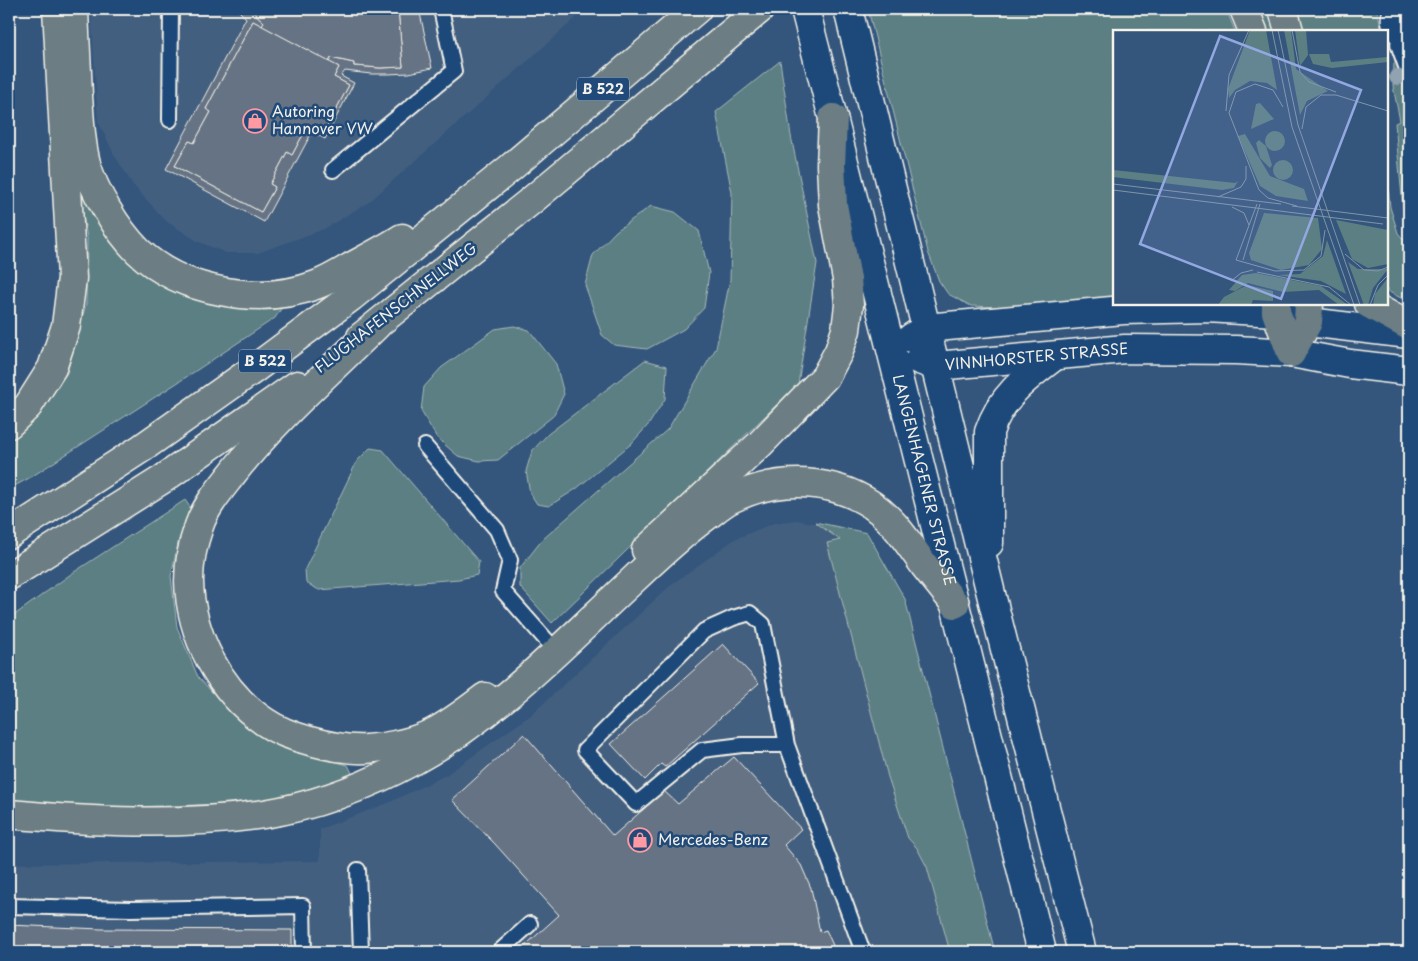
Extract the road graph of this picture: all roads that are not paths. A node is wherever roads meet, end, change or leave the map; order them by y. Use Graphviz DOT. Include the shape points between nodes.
graph roads {
  1 [pos="57,9"];
  2 [pos="74,9"];
  3 [pos="171,9"];
  4 [pos="442,9"];
  5 [pos="697,9"];
  6 [pos="760,9"];
  7 [pos="848,9"];
  8 [pos="1244,9"];
  9 [pos="1284,9"];
  10 [pos="806,13"];
  11 [pos="1404,26"];
  12 [pos="1253,30"];
  13 [pos="1290,30"];
  14 [pos="1409,75"];
  15 [pos="834,118"];
  16 [pos="170,120"];
  17 [pos="333,170"];
  18 [pos="508,170"];
  19 [pos="1371,305"];
  20 [pos="1276,308"];
  21 [pos="1309,313"];
  22 [pos="376,326"];
  23 [pos="1409,326"];
  24 [pos="926,328"];
  25 [pos="1409,334"];
  26 [pos="891,351"];
  27 [pos="1291,353"];
  28 [pos="1055,356"];
  29 [pos="936,366"];
  30 [pos="1409,371"];
  31 [pos="9,424"];
  32 [pos="425,446"];
  33 [pos="9,534"];
  34 [pos="9,576"];
  35 [pos="993,602"];
  36 [pos="955,604"];
  37 [pos="548,642"];
  38 [pos="787,745"];
  39 [pos="9,814"];
  40 [pos="358,870"];
  41 [pos="9,906"];
  42 [pos="530,924"];
  43 [pos="304,952"];
  44 [pos="361,952"];
  45 [pos="499,952"];
  46 [pos="863,952"];
  47 [pos="1042,952"];
  48 [pos="1082,952"];
  1 -- 31 [label="highway" via="72,278 66,326 52,368 28,406"];
  2 -- 18 [label="highway" via="81,138 86,165 117,225 138,250 162,269 191,282 222,292 254,296 282,294 316,285 390,246"];
  3 -- 16 [label="lane"];
  4 -- 17 [label="lane" via="454,71"];
  5 -- 18 [label="highway, B 522"];
  6 -- 22 [label="highway, FLUGHAFENSCHNELLWEG / B 522"];
  7 -- 24 [label="main road"];
  8 -- 12 [label="highway"];
  9 -- 13 [label="highway"];
  10 -- 15 [label="main road, LANGENHAGENER STRASSE"];
  11 -- 14 [label="lane" via="1398,44"];
  15 -- 26 [label="main road, LANGENHAGENER STRASSE"];
  15 -- 37 [label="highway" via="832,205 849,305 846,330 825,377 760,444"];
  18 -- 33 [label="highway, B 522" via="351,297 254,369 142,448"];
  19 -- 23 [label="highway"];
  20 -- 21 [label="main road"];
  20 -- 24 [label="main road" via="1123,310"];
  20 -- 27 [label="highway"];
  21 -- 25 [label="main road"];
  21 -- 27 [label="highway"];
  22 -- 34 [label="highway, FLUGHAFENSCHNELLWEG / B 522" via="163,479"];
  22 -- 37 [label="highway" via="258,442 217,494 200,524 191,555 189,581 193,614 203,646 218,675 265,722 296,738 329,747 365,749 432,733 503,683"];
  24 -- 26 [label="main road"];
  24 -- 29 [label="main road"];
  26 -- 29 [label="main road, VINNHORSTER STRASSE"];
  26 -- 36 [label="main road, LANGENHAGENER STRASSE"];
  27 -- 28 [label="main road, VINNHORSTER STRASSE" via="1135,349"];
  27 -- 30 [label="main road, VINNHORSTER STRASSE"];
  28 -- 29 [label="main road, VINNHORSTER STRASSE"];
  28 -- 35 [label="main road" via="1017,385 994,416 989,432"];
  29 -- 35 [label="main road"];
  32 -- 37 [label="lane" via="498,530 510,560 503,591"];
  35 -- 48 [label="main road"];
  36 -- 39 [label="highway" via="890,520 866,501 837,489 812,484 789,482 764,486 729,500 682,534 512,693 477,720 413,761 369,782 318,801 206,820 136,822"];
  36 -- 47 [label="main road, LANGENHAGENER STRASSE"];
  38 -- 38 [label="lane" via="763,624 750,613 704,632 585,750 636,804 702,750 742,745"];
  38 -- 46 [label="lane"];
  40 -- 44 [label="lane"];
  41 -- 43 [label="lane" via="130,909 303,906"];
  42 -- 45 [label="lane"];
}
